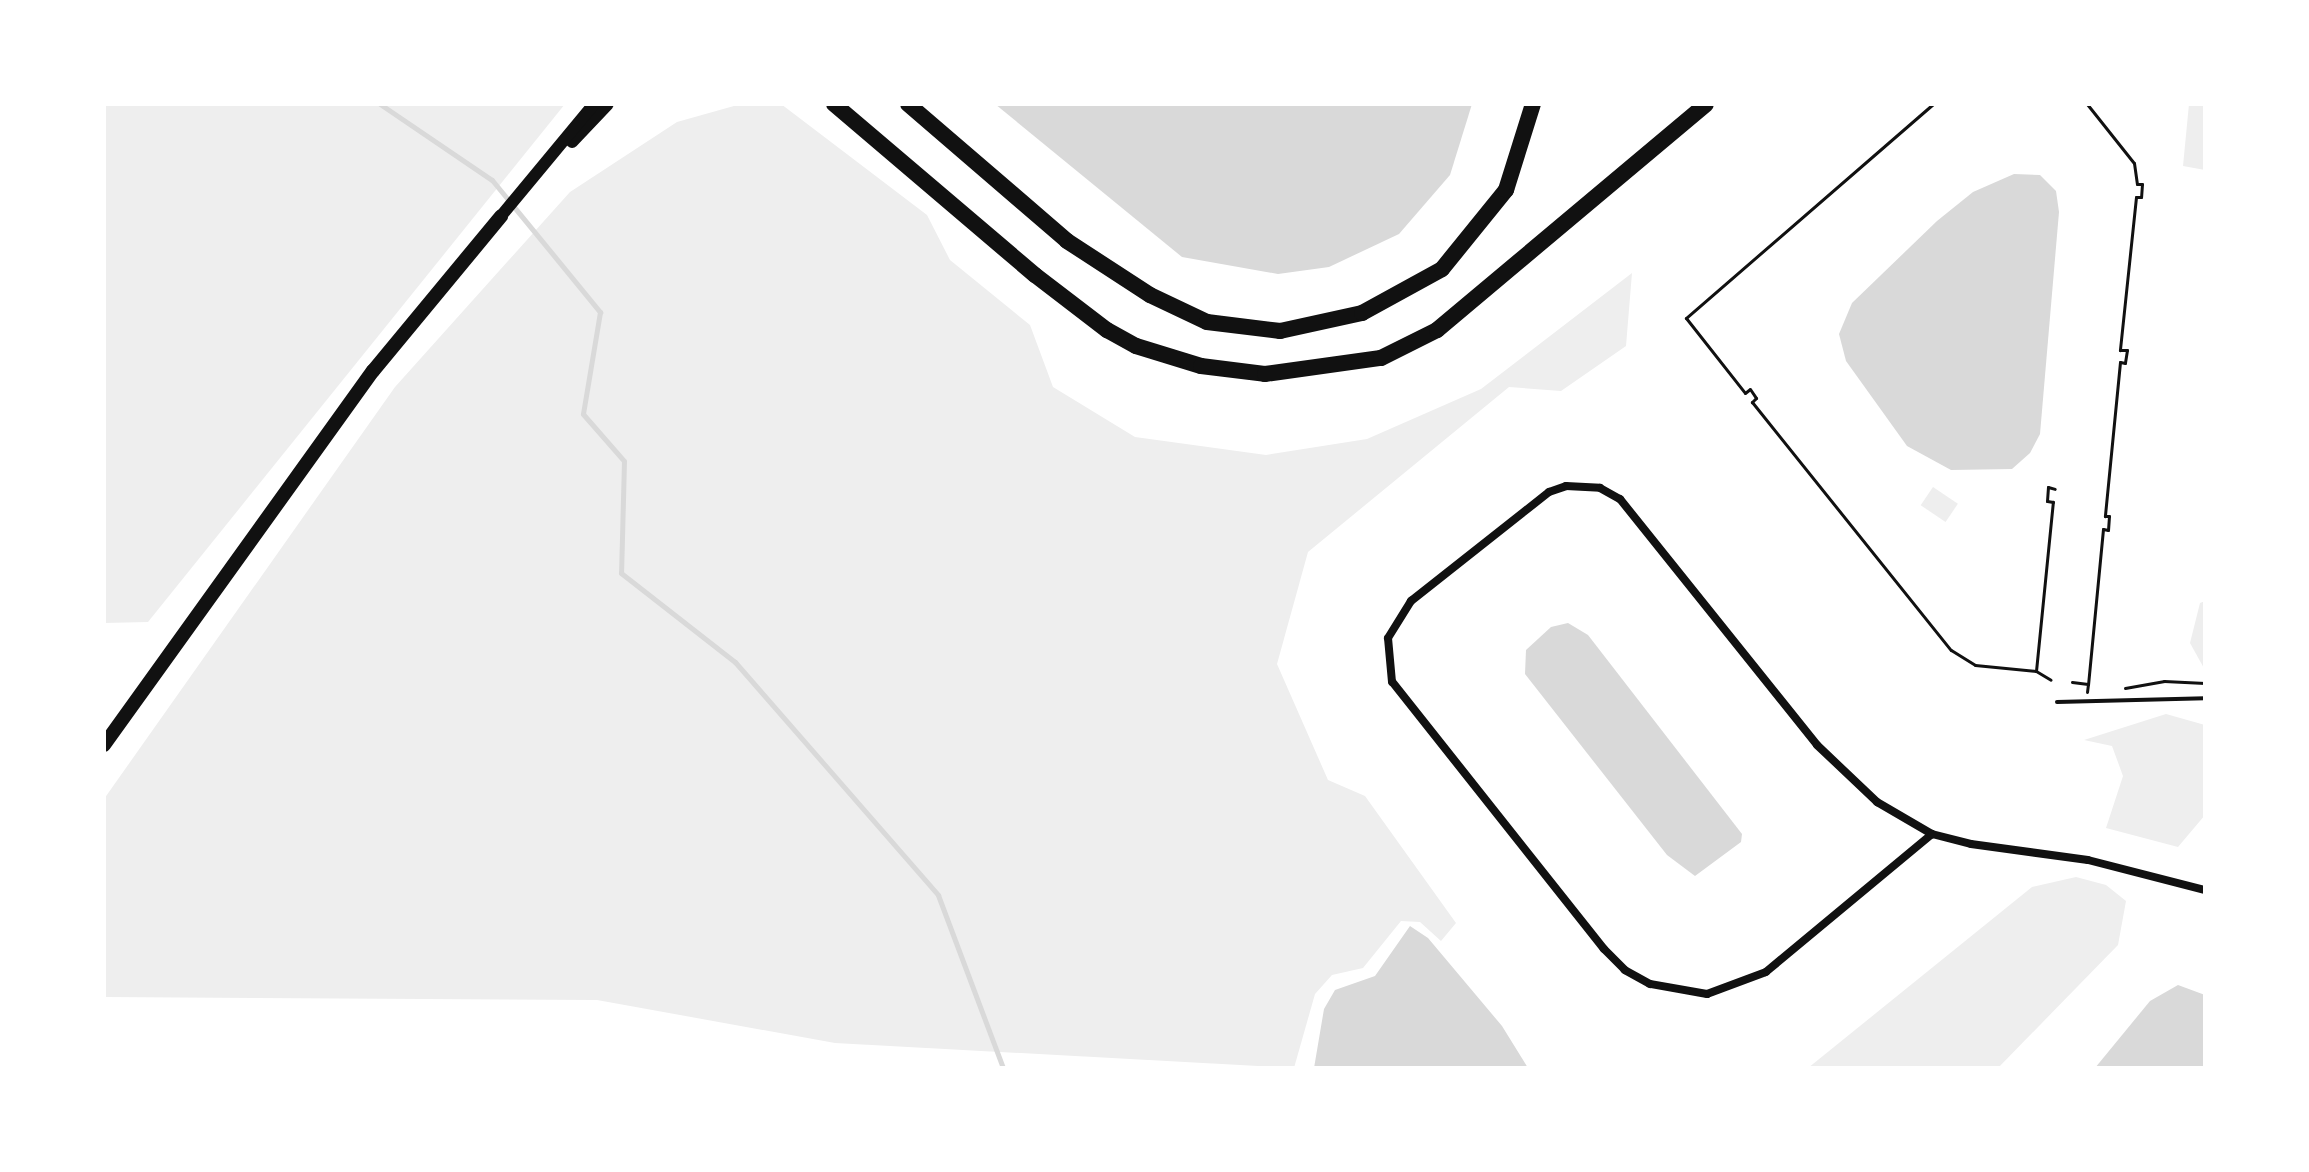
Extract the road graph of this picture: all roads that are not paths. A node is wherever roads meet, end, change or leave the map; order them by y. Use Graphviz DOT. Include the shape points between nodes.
graph roads {
  1 [pos="594,104"];
  2 [pos="608,104"];
  3 [pos="834,104"];
  4 [pos="908,104"];
  5 [pos="1533,104"];
  6 [pos="1706,104"];
  7 [pos="539,170"];
  8 [pos="501,216"];
  9 [pos="2205,698"];
  10 [pos="2057,702"];
  11 [pos="104,745"];
  12 [pos="1932,834"];
  13 [pos="2205,890"];
  1 -- 7 [label="main road"];
  2 -- 7 [label="main road"];
  3 -- 6 [label="highway" via="1107,330 1136,346 1201,366 1265,374 1381,358 1437,330"];
  4 -- 5 [label="highway" via="1067,241 1150,295 1207,322 1280,331 1362,313 1442,269 1506,190"];
  7 -- 8 [label="main road"];
  8 -- 11 [label="main road" via="373,371"];
  9 -- 10 [label="lane"];
  12 -- 12 [label="street" via="1766,972 1707,994 1650,984 1604,949 1392,682 1386,662 1388,638 1411,601 1549,492 1584,485 1620,499 1843,775"];
  12 -- 13 [label="street" via="2001,850 2088,860"];
}
